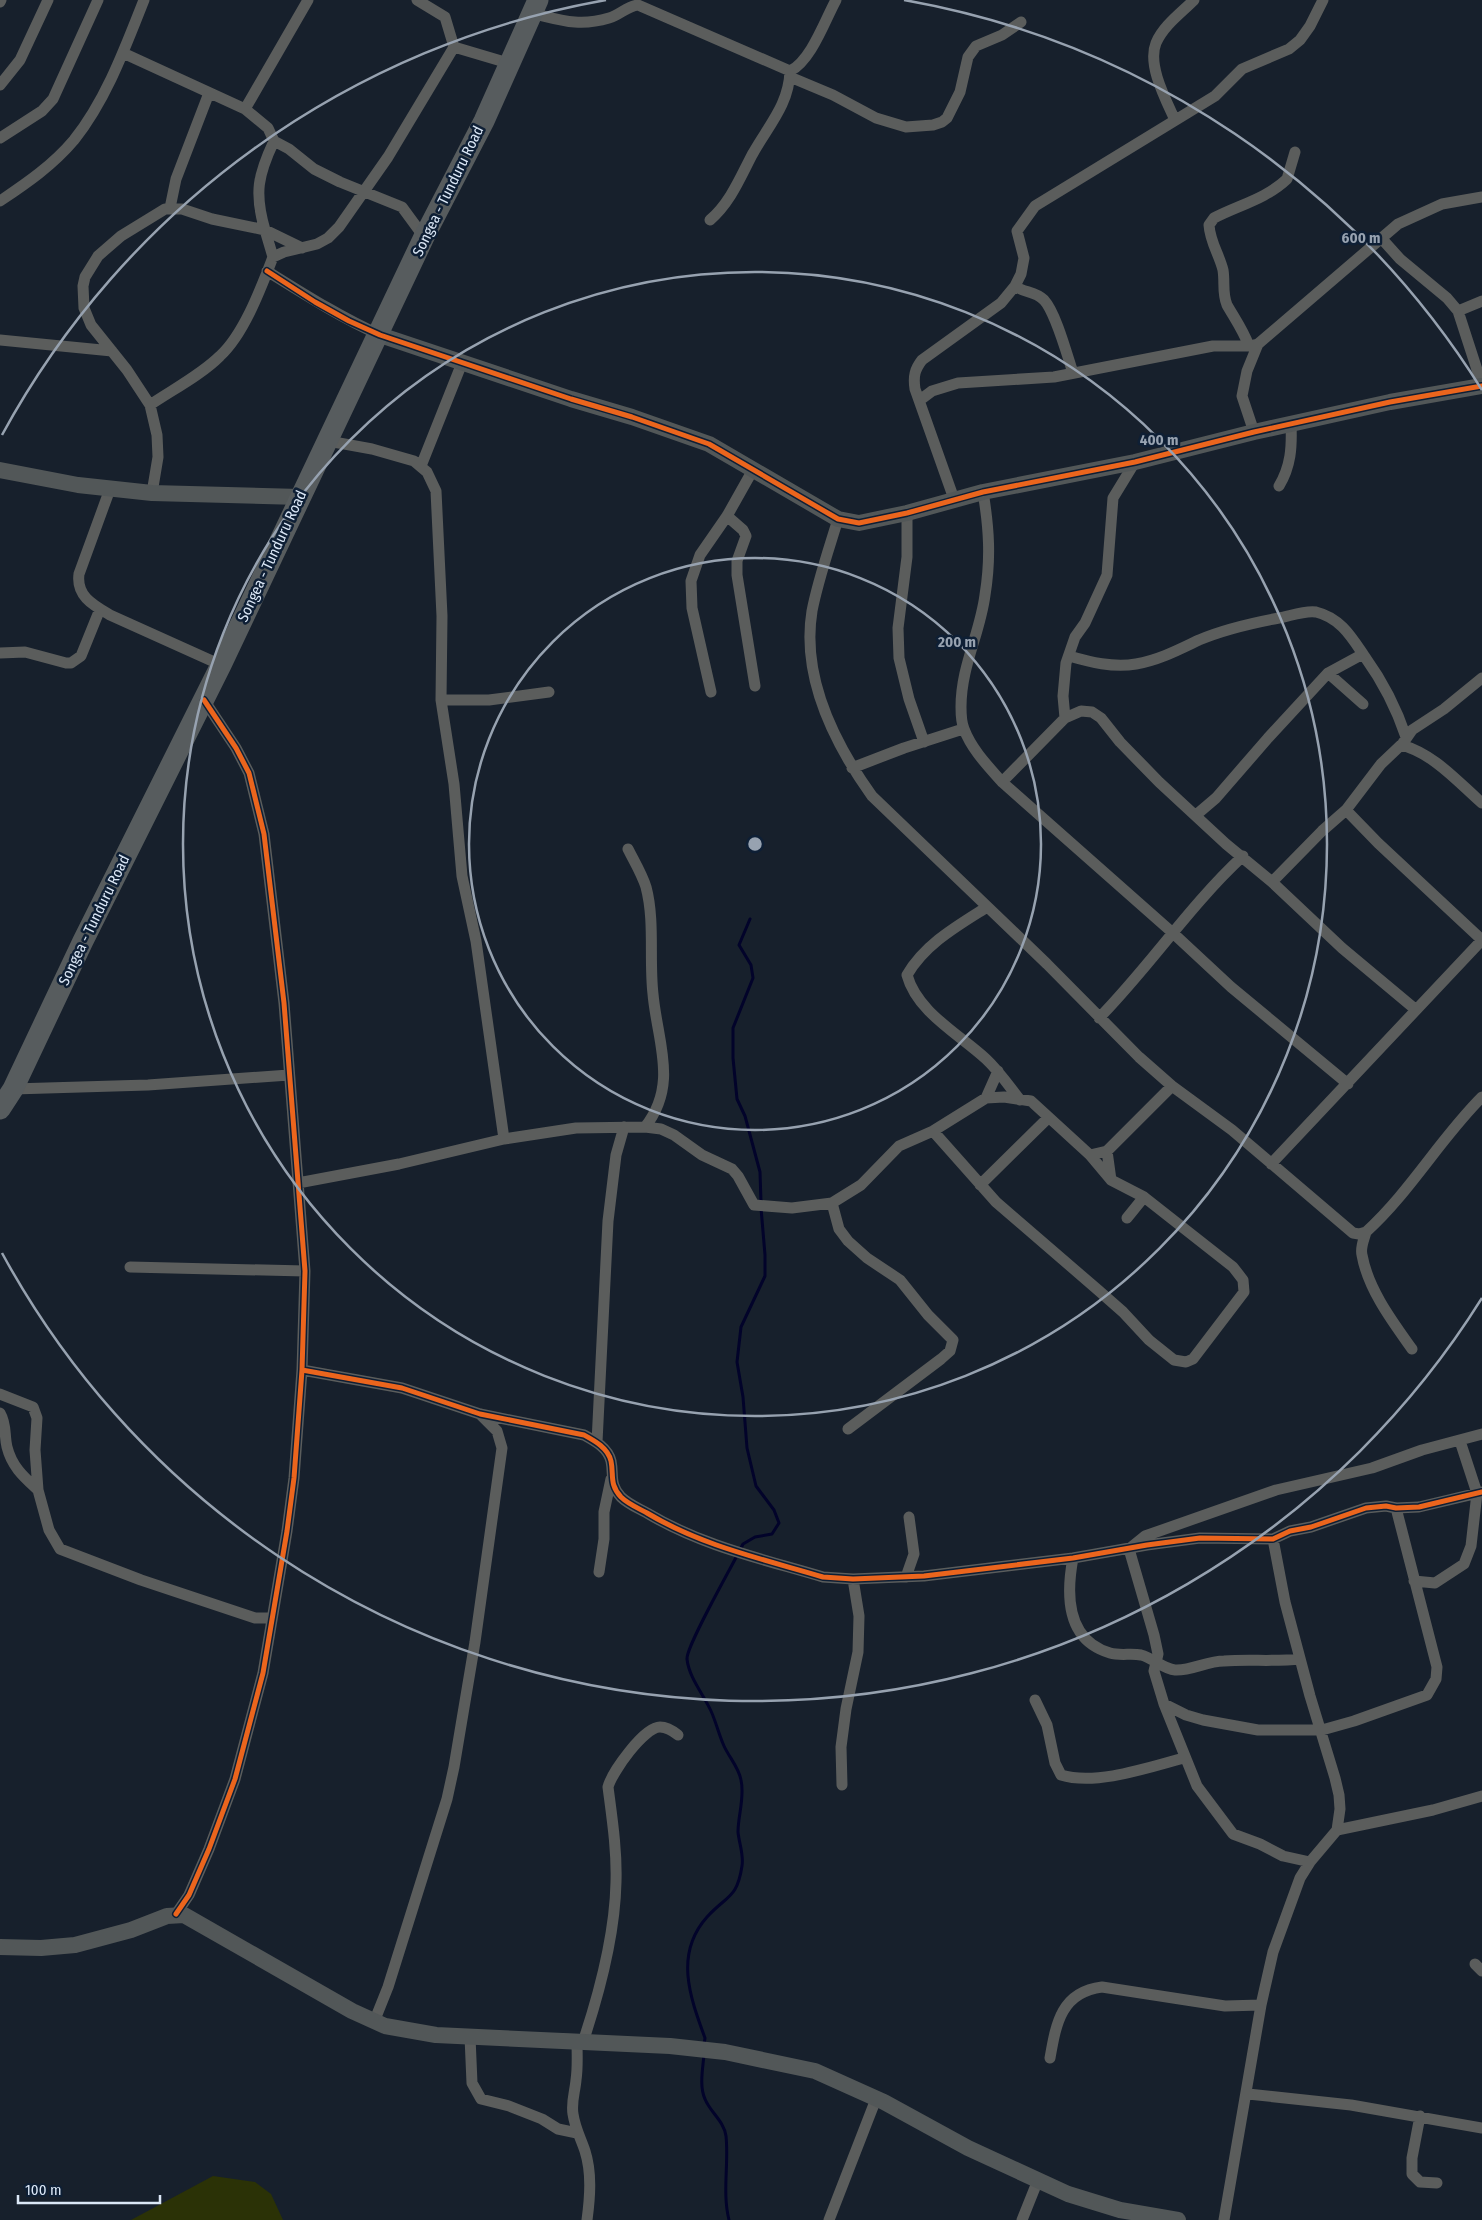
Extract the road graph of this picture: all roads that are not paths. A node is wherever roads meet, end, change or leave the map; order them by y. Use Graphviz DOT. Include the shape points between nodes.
graph roads {
  1 [pos="48,0"];
  2 [pos="98,0"];
  3 [pos="144,0"];
  4 [pos="308,0"];
  5 [pos="418,0"];
  6 [pos="836,0"];
  7 [pos="1194,0"];
  8 [pos="1323,0"];
  9 [pos="534,7"];
  10 [pos="1021,22"];
  11 [pos="454,47"];
  12 [pos="123,53"];
  13 [pos="508,63"];
  14 [pos="790,74"];
  15 [pos="0,85"];
  16 [pos="209,93"];
  17 [pos="245,109"];
  18 [pos="1175,120"];
  19 [pos="0,138"];
  20 [pos="274,141"];
  21 [pos="1295,152"];
  22 [pos="363,190"];
  23 [pos="1482,198"];
  24 [pos="0,201"];
  25 [pos="170,208"];
  26 [pos="710,220"];
  27 [pos="265,230"];
  28 [pos="424,237"];
  29 [pos="1382,239"];
  30 [pos="302,248"];
  31 [pos="273,257"];
  32 [pos="267,271"];
  33 [pos="1015,286"];
  34 [pos="1482,301"];
  35 [pos="1458,310"];
  36 [pos="380,334"];
  37 [pos="0,340"];
  38 [pos="1254,345"];
  39 [pos="112,351"];
  40 [pos="462,363"];
  41 [pos="1073,373"];
  42 [pos="1482,386"];
  43 [pos="920,400"];
  44 [pos="150,405"];
  45 [pos="1291,424"];
  46 [pos="1254,432"];
  47 [pos="328,441"];
  48 [pos="1135,462"];
  49 [pos="421,466"];
  50 [pos="754,468"];
  51 [pos="0,470"];
  52 [pos="1279,486"];
  53 [pos="110,489"];
  54 [pos="983,492"];
  55 [pos="152,493"];
  56 [pos="300,497"];
  57 [pos="954,499"];
  58 [pos="907,513"];
  59 [pos="727,516"];
  60 [pos="838,518"];
  61 [pos="100,609"];
  62 [pos="0,653"];
  63 [pos="1363,654"];
  64 [pos="1068,656"];
  65 [pos="221,665"];
  66 [pos="1328,673"];
  67 [pos="1482,678"];
  68 [pos="754,686"];
  69 [pos="549,692"];
  70 [pos="711,692"];
  71 [pos="204,700"];
  72 [pos="442,700"];
  73 [pos="1363,704"];
  74 [pos="1065,718"];
  75 [pos="963,729"];
  76 [pos="1403,741"];
  77 [pos="924,742"];
  78 [pos="852,768"];
  79 [pos="1002,782"];
  80 [pos="1480,798"];
  81 [pos="1346,810"];
  82 [pos="1196,815"];
  83 [pos="628,849"];
  84 [pos="1243,856"];
  85 [pos="1272,882"];
  86 [pos="987,907"];
  87 [pos="1174,934"];
  88 [pos="1482,940"];
  89 [pos="1415,1009"];
  90 [pos="1099,1018"];
  91 [pos="998,1071"];
  92 [pos="290,1075"];
  93 [pos="1348,1084"];
  94 [pos="1172,1086"];
  95 [pos="13,1089"];
  96 [pos="1482,1097"];
  97 [pos="986,1098"];
  98 [pos="1020,1100"];
  99 [pos="0,1109"];
  100 [pos="1048,1118"];
  101 [pos="624,1127"];
  102 [pos="645,1127"];
  103 [pos="933,1131"];
  104 [pos="504,1139"];
  105 [pos="1107,1151"];
  106 [pos="1090,1155"];
  107 [pos="1271,1164"];
  108 [pos="1111,1180"];
  109 [pos="298,1183"];
  110 [pos="980,1185"];
  111 [pos="1144,1197"];
  112 [pos="832,1203"];
  113 [pos="1127,1218"];
  114 [pos="1366,1232"];
  115 [pos="130,1267"];
  116 [pos="305,1270"];
  117 [pos="1412,1349"];
  118 [pos="302,1370"];
  119 [pos="0,1394"];
  120 [pos="0,1413"];
  121 [pos="480,1414"];
  122 [pos="848,1429"];
  123 [pos="1482,1434"];
  124 [pos="1460,1441"];
  125 [pos="597,1442"];
  126 [pos="611,1477"];
  127 [pos="38,1490"];
  128 [pos="1480,1492"];
  129 [pos="1396,1508"];
  130 [pos="909,1517"];
  131 [pos="1273,1539"];
  132 [pos="1129,1548"];
  133 [pos="1073,1558"];
  134 [pos="599,1572"];
  135 [pos="906,1577"];
  136 [pos="854,1579"];
  137 [pos="1414,1581"];
  138 [pos="272,1618"];
  139 [pos="1300,1659"];
  140 [pos="1156,1661"];
  141 [pos="1035,1700"];
  142 [pos="1164,1704"];
  143 [pos="1322,1730"];
  144 [pos="678,1735"];
  145 [pos="1184,1758"];
  146 [pos="842,1785"];
  147 [pos="1482,1796"];
  148 [pos="1337,1830"];
  149 [pos="1310,1862"];
  150 [pos="176,1914"];
  151 [pos="0,1947"];
  152 [pos="1261,2004"];
  153 [pos="374,2022"];
  154 [pos="470,2037"];
  155 [pos="580,2042"];
  156 [pos="1050,2058"];
  157 [pos="1248,2094"];
  158 [pos="876,2098"];
  159 [pos="573,2114"];
  160 [pos="1420,2116"];
  161 [pos="1482,2128"];
  162 [pos="558,2129"];
  163 [pos="577,2132"];
  164 [pos="1038,2180"];
  165 [pos="1437,2183"];
  166 [pos="586,2220"];
  167 [pos="829,2220"];
  168 [pos="1022,2220"];
  169 [pos="1178,2220"];
  170 [pos="1224,2220"];
  1 -- 15 [label="street" via="20,60"];
  2 -- 19 [label="street" via="53,99 42,111"];
  3 -- 12 [label="street"];
  4 -- 17 [label="street"];
  5 -- 11 [label="street" via="445,17"];
  6 -- 14 [label="street" via="807,55"];
  7 -- 18 [label="street" via="1163,32 1153,53 1161,91"];
  8 -- 18 [label="street" via="1310,26 1289,49 1242,69 1215,96"];
  9 -- 13 [label="highway, Songea - Tunduru Road"];
  9 -- 14 [label="street" via="581,24 611,18 638,5"];
  10 -- 14 [label="street" via="1002,35 976,46 968,57 960,92 947,118 933,125 906,127 876,118"];
  11 -- 13 [label="street"];
  11 -- 22 [label="street" via="408,125"];
  12 -- 16 [label="street"];
  12 -- 24 [label="street" via="89,120 73,142 29,182"];
  13 -- 28 [label="highway, Songea - Tunduru Road" via="484,121"];
  14 -- 26 [label="street" via="789,87 775,120 736,187"];
  16 -- 17 [label="street"];
  16 -- 25 [label="street" via="180,166"];
  17 -- 20 [label="street" via="268,128"];
  18 -- 33 [label="street" via="1035,206 1017,231 1024,258"];
  20 -- 22 [label="street" via="314,169"];
  20 -- 27 [label="street" via="259,177"];
  21 -- 38 [label="street" via="1284,182 1265,195 1214,218 1209,225 1212,245 1223,270 1223,292"];
  22 -- 28 [label="street" via="402,207"];
  22 -- 30 [label="street" via="328,238"];
  23 -- 29 [label="street" via="1442,204 1420,213 1398,224"];
  25 -- 27 [label="street"];
  25 -- 39 [label="street" via="121,236 98,256 85,277 83,297 86,315"];
  27 -- 30 [label="street"];
  27 -- 31 [label="street"];
  28 -- 36 [label="highway, Songea - Tunduru Road"];
  29 -- 35 [label="street"];
  29 -- 38 [label="street"];
  30 -- 31 [label="street"];
  31 -- 32 [label="street"];
  32 -- 36 [label="street" via="324,307"];
  32 -- 44 [label="street" via="242,327 222,355"];
  33 -- 41 [label="street" via="1044,300 1060,330"];
  33 -- 43 [label="street" via="1001,303 922,360 913,379"];
  34 -- 35 [label="street"];
  35 -- 42 [label="street"];
  36 -- 40 [label="street"];
  36 -- 47 [label="highway, Songea - Tunduru Road"];
  37 -- 39 [label="street"];
  38 -- 41 [label="street" via="1213,346"];
  38 -- 46 [label="street" via="1242,396"];
  39 -- 44 [label="street"];
  40 -- 49 [label="street"];
  40 -- 50 [label="street" via="709,444"];
  41 -- 43 [label="street" via="958,383 932,391"];
  42 -- 45 [label="street"];
  43 -- 57 [label="street"];
  44 -- 55 [label="street" via="158,457"];
  45 -- 46 [label="street"];
  45 -- 52 [label="street" via="1290,460"];
  46 -- 48 [label="street"];
  47 -- 49 [label="street" via="404,457"];
  47 -- 56 [label="highway, Songea - Tunduru Road"];
  48 -- 54 [label="street"];
  48 -- 64 [label="street" via="1114,498 1106,575"];
  49 -- 72 [label="street" via="431,477 439,516"];
  50 -- 59 [label="street"];
  50 -- 60 [label="street"];
  51 -- 53 [label="street"];
  53 -- 55 [label="street"];
  53 -- 61 [label="street" via="78,582 85,597"];
  54 -- 57 [label="street"];
  54 -- 75 [label="street" via="990,539 988,569 985,597 962,682"];
  55 -- 56 [label="street"];
  56 -- 65 [label="highway, Songea - Tunduru Road"];
  57 -- 58 [label="street"];
  58 -- 60 [label="street" via="859,523"];
  58 -- 77 [label="street" via="907,557 898,628 899,658"];
  59 -- 68 [label="street" via="746,536 738,555 737,575"];
  59 -- 70 [label="street" via="700,555 690,581 692,608"];
  60 -- 78 [label="street" via="812,613 812,672 821,704"];
  61 -- 62 [label="street" via="81,656 71,663 25,652"];
  61 -- 65 [label="street"];
  63 -- 64 [label="street" via="1341,624 1314,612 1238,626 1168,655 1135,664 1106,665"];
  63 -- 66 [label="street"];
  63 -- 76 [label="street" via="1391,699"];
  64 -- 74 [label="street" via="1064,680"];
  65 -- 71 [label="highway, Songea - Tunduru Road"];
  66 -- 73 [label="street"];
  66 -- 82 [label="street" via="1216,798"];
  67 -- 76 [label="street"];
  69 -- 72 [label="street" via="489,700"];
  71 -- 92 [label="street" via="249,773 264,834"];
  71 -- 95 [label="highway, Songea - Tunduru Road"];
  72 -- 104 [label="street" via="462,876 476,941"];
  74 -- 79 [label="street"];
  74 -- 82 [label="street" via="1081,711 1092,712 1101,718 1135,758"];
  75 -- 77 [label="street"];
  75 -- 79 [label="street" via="980,757"];
  76 -- 80 [label="street"];
  76 -- 81 [label="street"];
  77 -- 78 [label="street"];
  78 -- 86 [label="street" via="872,796"];
  79 -- 87 [label="street"];
  81 -- 85 [label="street"];
  81 -- 88 [label="street"];
  82 -- 84 [label="street"];
  83 -- 102 [label="street" via="646,886 653,996 665,1063 658,1103"];
  84 -- 85 [label="street"];
  84 -- 87 [label="street" via="1217,880"];
  85 -- 89 [label="street" via="1342,948"];
  86 -- 90 [label="street"];
  86 -- 91 [label="street" via="931,946 916,959 907,975 918,997 937,1018"];
  87 -- 90 [label="street"];
  87 -- 93 [label="street" via="1231,987"];
  88 -- 89 [label="street"];
  89 -- 93 [label="street"];
  90 -- 94 [label="street"];
  91 -- 97 [label="street"];
  91 -- 98 [label="street"];
  92 -- 95 [label="street" via="148,1086"];
  92 -- 109 [label="street"];
  93 -- 107 [label="street"];
  94 -- 105 [label="street"];
  94 -- 107 [label="street" via="1232,1130"];
  95 -- 99 [label="highway, Songea - Tunduru Road"];
  96 -- 114 [label="street" via="1461,1118 1399,1198"];
  97 -- 98 [label="street"];
  97 -- 103 [label="street"];
  98 -- 100 [label="street" via="1030,1101"];
  100 -- 106 [label="street"];
  100 -- 110 [label="street"];
  101 -- 102 [label="street"];
  101 -- 104 [label="street" via="576,1128"];
  101 -- 125 [label="street" via="616,1155 608,1221"];
  102 -- 112 [label="street" via="674,1135 702,1155 732,1169 751,1202 760,1207 792,1208"];
  103 -- 110 [label="street"];
  103 -- 112 [label="street" via="899,1146 861,1185"];
  104 -- 109 [label="street" via="399,1164"];
  105 -- 106 [label="street"];
  105 -- 108 [label="street"];
  106 -- 108 [label="street"];
  107 -- 114 [label="street" via="1353,1233"];
  108 -- 111 [label="street"];
  109 -- 116 [label="street"];
  110 -- 111 [label="street" via="1015,1220 1123,1312 1158,1349 1174,1360 1186,1362 1202,1348 1244,1292 1244,1285 1233,1267"];
  111 -- 113 [label="street"];
  112 -- 122 [label="street" via="840,1229 848,1241 900,1280 953,1340 950,1351 941,1360"];
  114 -- 117 [label="street" via="1361,1248 1365,1267 1380,1301"];
  115 -- 116 [label="street"];
  116 -- 118 [label="street"];
  118 -- 121 [label="street" via="402,1388"];
  118 -- 138 [label="street" via="287,1531"];
  119 -- 127 [label="street" via="33,1407 37,1418"];
  120 -- 127 [label="street" via="6,1427 7,1447 19,1474"];
  121 -- 125 [label="street" via="584,1434"];
  121 -- 153 [label="street" via="497,1431 502,1448 454,1767 447,1799"];
  123 -- 124 [label="street"];
  124 -- 128 [label="street"];
  124 -- 132 [label="street" via="1422,1450 1372,1468 1276,1490 1145,1536"];
  125 -- 126 [label="street" via="611,1461"];
  126 -- 134 [label="street" via="604,1512"];
  126 -- 136 [label="street" via="621,1497 629,1503 700,1540 823,1577"];
  127 -- 138 [label="street" via="48,1530 60,1549 255,1618"];
  128 -- 129 [label="street" via="1419,1507"];
  128 -- 137 [label="street" via="1471,1546 1464,1564 1435,1584"];
  129 -- 131 [label="street" via="1366,1508"];
  129 -- 137 [label="street"];
  130 -- 135 [label="street" via="914,1554"];
  131 -- 132 [label="street" via="1200,1538"];
  131 -- 139 [label="street" via="1284,1602"];
  132 -- 133 [label="street"];
  132 -- 140 [label="street" via="1149,1616 1158,1654"];
  133 -- 135 [label="street"];
  133 -- 140 [label="street" via="1071,1605 1072,1620 1077,1629 1086,1640 1103,1650 1140,1655"];
  135 -- 136 [label="street"];
  136 -- 146 [label="street" via="859,1616 858,1652 841,1746"];
  137 -- 143 [label="street" via="1437,1667 1431,1691 1417,1700"];
  138 -- 150 [label="street" via="258,1699 236,1779 189,1895"];
  139 -- 140 [label="street" via="1223,1660 1186,1670 1173,1670"];
  139 -- 143 [label="street"];
  140 -- 142 [label="street" via="1154,1672"];
  141 -- 145 [label="street" via="1047,1726 1061,1775 1079,1778 1120,1774"];
  142 -- 143 [label="street" via="1202,1720 1258,1730"];
  142 -- 145 [label="street"];
  143 -- 148 [label="street" via="1339,1795"];
  144 -- 155 [label="street" via="660,1727 649,1731 622,1759 608,1787 615,1856 615,1898 596,2001"];
  145 -- 149 [label="street" via="1197,1786 1233,1834 1283,1856"];
  147 -- 148 [label="street"];
  148 -- 149 [label="street"];
  149 -- 152 [label="street" via="1300,1878 1273,1952"];
  150 -- 151 [label="street" via="75,1945"];
  150 -- 153 [label="street" via="191,1919"];
  152 -- 156 [label="street" via="1225,2006 1092,1988 1063,2009 1056,2024"];
  152 -- 157 [label="street"];
  153 -- 154 [label="street" via="399,2030"];
  154 -- 155 [label="street"];
  154 -- 162 [label="street" via="472,2083 482,2099 542,2119"];
  155 -- 158 [label="street" via="725,2052 815,2071"];
  155 -- 159 [label="street" via="572,2098"];
  157 -- 160 [label="street"];
  157 -- 170 [label="street"];
  158 -- 164 [label="street" via="968,2148"];
  158 -- 167 [label="street"];
  159 -- 162 [label="street"];
  159 -- 163 [label="street"];
  160 -- 161 [label="street"];
  160 -- 165 [label="street" via="1412,2174 1420,2182"];
  162 -- 163 [label="street"];
  163 -- 166 [label="street" via="585,2152 591,2192"];
  164 -- 168 [label="street"];
  164 -- 169 [label="street" via="1068,2194 1120,2210"];
}
